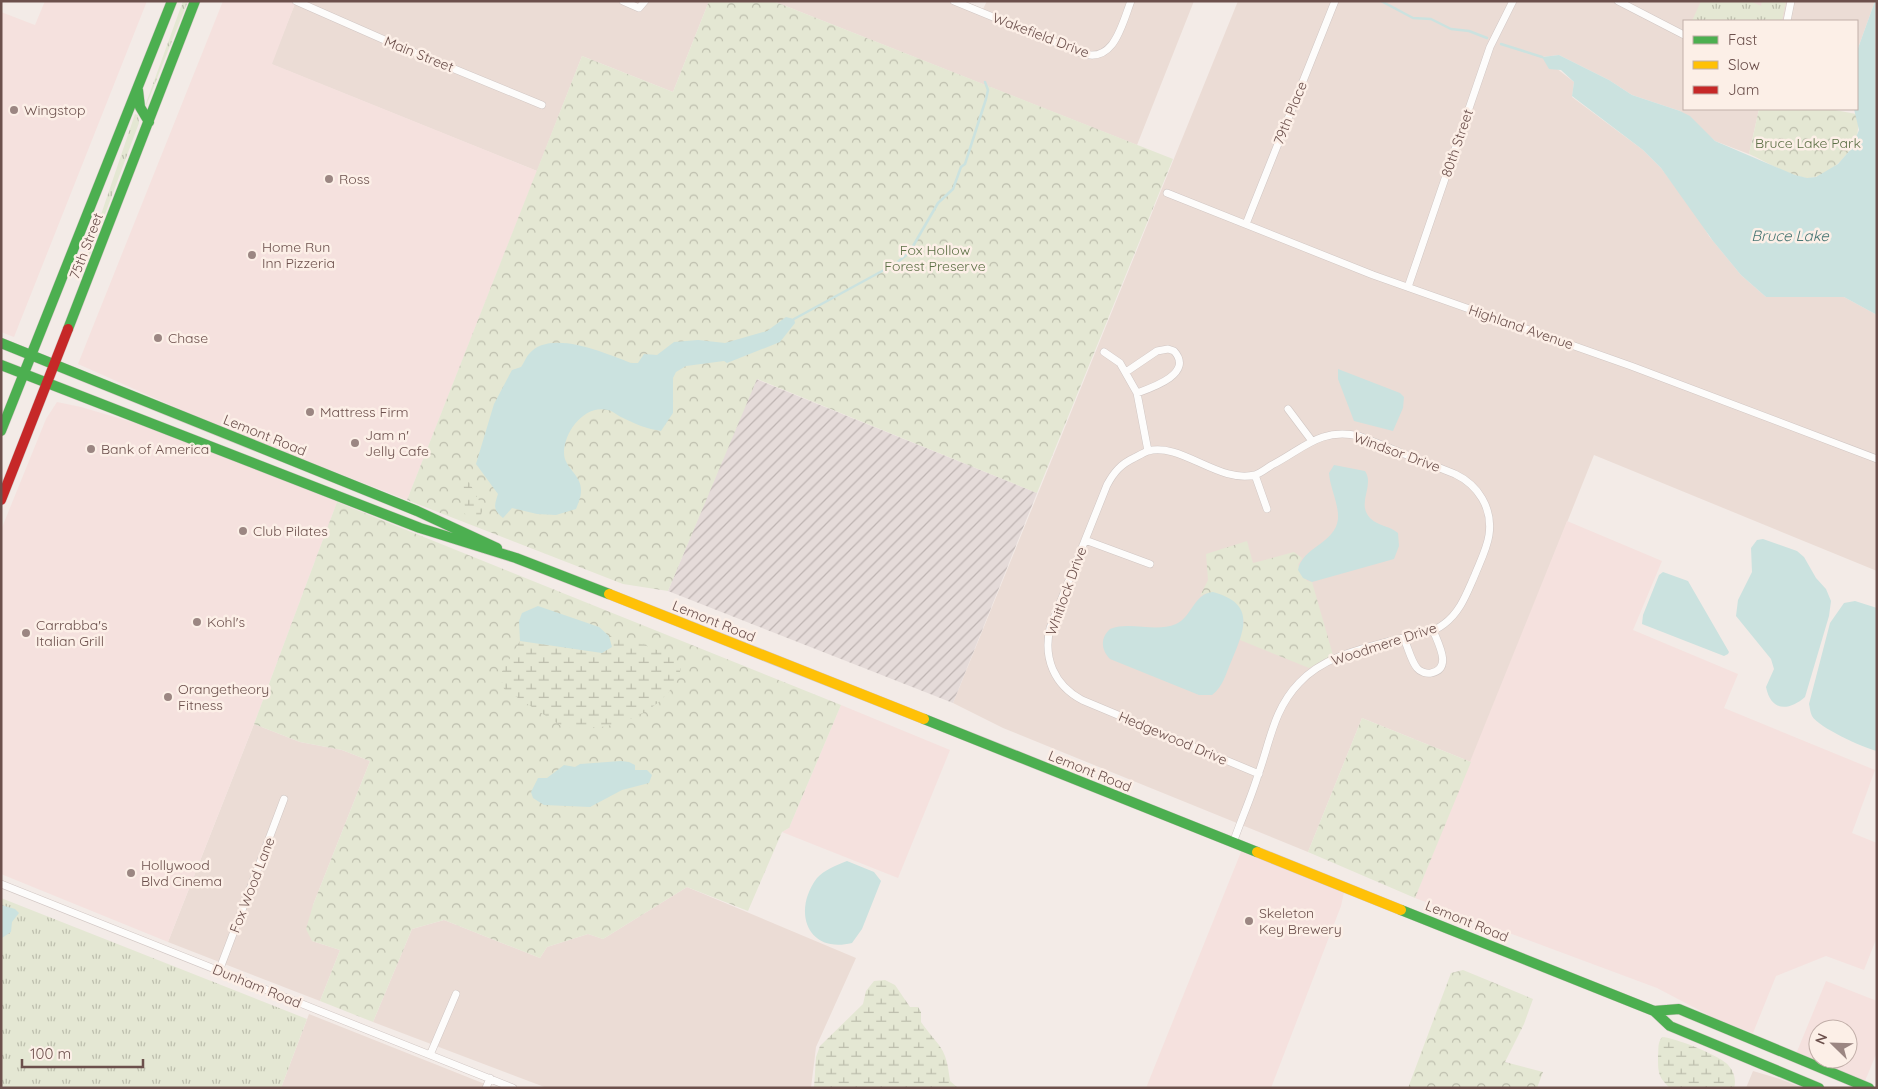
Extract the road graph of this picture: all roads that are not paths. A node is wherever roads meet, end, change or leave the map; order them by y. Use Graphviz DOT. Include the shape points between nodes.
graph roads {
  1 [pos="172,1"];
  2 [pos="195,1"];
  3 [pos="296,1"];
  4 [pos="623,1"];
  5 [pos="645,1"];
  6 [pos="954,1"];
  7 [pos="1131,1"];
  8 [pos="1335,1"];
  9 [pos="1513,1"];
  10 [pos="1618,1"];
  11 [pos="1791,1"];
  12 [pos="1787,20"];
  13 [pos="1683,34"];
  14 [pos="138,87"];
  15 [pos="542,105"];
  16 [pos="149,122"];
  17 [pos="1167,193"];
  18 [pos="1246,224"];
  19 [pos="1408,287"];
  20 [pos="1,343"];
  21 [pos="1104,352"];
  22 [pos="31,355"];
  23 [pos="1,365"];
  24 [pos="54,365"];
  25 [pos="1126,372"];
  26 [pos="23,374"];
  27 [pos="47,383"];
  28 [pos="1138,393"];
  29 [pos="1288,409"];
  30 [pos="1,431"];
  31 [pos="1312,441"];
  32 [pos="1148,451"];
  33 [pos="1877,459"];
  34 [pos="1255,475"];
  35 [pos="1,500"];
  36 [pos="1267,509"];
  37 [pos="1085,540"];
  38 [pos="516,558"];
  39 [pos="1150,564"];
  40 [pos="1474,578"];
  41 [pos="1433,630"];
  42 [pos="1404,639"];
  43 [pos="1087,702"];
  44 [pos="1259,774"];
  45 [pos="284,799"];
  46 [pos="1233,843"];
  47 [pos="1,884"];
  48 [pos="219,971"];
  49 [pos="456,994"];
  50 [pos="1654,1010"];
  51 [pos="430,1055"];
  52 [pos="490,1078"];
  53 [pos="1877,1084"];
  54 [pos="486,1088"];
  55 [pos="513,1088"];
  56 [pos="1819,1088"];
  57 [pos="1869,1088"];
  58 [pos="1875,1088"];
  1 -- 14 [label="main road, 75th Street"];
  2 -- 16 [label="main road, 75th Street"];
  3 -- 15 [label="street, Main Street"];
  4 -- 5 [label="street" via="639,8"];
  6 -- 7 [label="street, Wakefield Drive" via="1087,55 1101,55 1111,47"];
  8 -- 18 [label="street, 79th Place"];
  9 -- 19 [label="street, 80th Street" via="1490,47"];
  10 -- 13 [label="street"];
  11 -- 12 [label="street"];
  14 -- 16 [label="main road" via="140,107"];
  14 -- 22 [label="main road, 75th Street"];
  16 -- 24 [label="main road, 75th Street"];
  17 -- 18 [label="street, Highland Avenue"];
  18 -- 19 [label="street, Highland Avenue"];
  19 -- 33 [label="street, Highland Avenue" via="1631,366"];
  20 -- 22 [label="main road, Lemont Road"];
  21 -- 25 [label="street" via="1120,363"];
  22 -- 24 [label="main road, Lemont Road"];
  22 -- 26 [label="main road, 75th Street"];
  23 -- 26 [label="main road, Lemont Road"];
  24 -- 27 [label="main road, 75th Street"];
  24 -- 38 [label="main road, Lemont Road" via="417,511"];
  25 -- 28 [label="street"];
  25 -- 28 [label="street" via="1163,349 1174,351 1179,356 1174,376"];
  26 -- 27 [label="main road, Lemont Road"];
  26 -- 30 [label="main road, 75th Street"];
  27 -- 35 [label="main road, 75th Street"];
  27 -- 38 [label="main road, Lemont Road" via="411,524"];
  28 -- 32 [label="street"];
  29 -- 31 [label="street"];
  31 -- 34 [label="street, Windsor Drive"];
  31 -- 40 [label="street, Windsor Drive" via="1319,436 1337,434 1359,436 1469,482 1486,503 1490,526"];
  32 -- 34 [label="street" via="1173,453 1231,474"];
  32 -- 37 [label="street, Whitlock Drive" via="1125,463 1107,484"];
  34 -- 36 [label="street"];
  37 -- 39 [label="street"];
  37 -- 43 [label="street, Whitlock Drive" via="1050,628 1048,646 1049,663 1062,684 1074,696"];
  38 -- 46 [label="main road, Lemont Road"];
  40 -- 41 [label="street, Woodmere Drive" via="1457,612"];
  41 -- 42 [label="street, Woodmere Drive"];
  41 -- 42 [label="street" via="1444,657 1437,672 1427,674 1417,668"];
  42 -- 44 [label="street, Woodmere Drive" via="1335,658 1299,682 1278,711"];
  43 -- 44 [label="street, Hedgewood Drive"];
  44 -- 46 [label="street, Woodmere Drive"];
  45 -- 48 [label="street, Fox Wood Lane"];
  46 -- 50 [label="main road, Lemont Road"];
  47 -- 48 [label="street, Dunham Road"];
  48 -- 51 [label="street, Dunham Road"];
  49 -- 51 [label="street"];
  50 -- 56 [label="main road, Lemont Road" via="1670,1026"];
  50 -- 57 [label="main road, Lemont Road" via="1679,1009"];
  51 -- 52 [label="street, Dunham Road"];
  52 -- 54 [label="street"];
  52 -- 55 [label="street, Dunham Road"];
  53 -- 58 [label="main road"];
}
